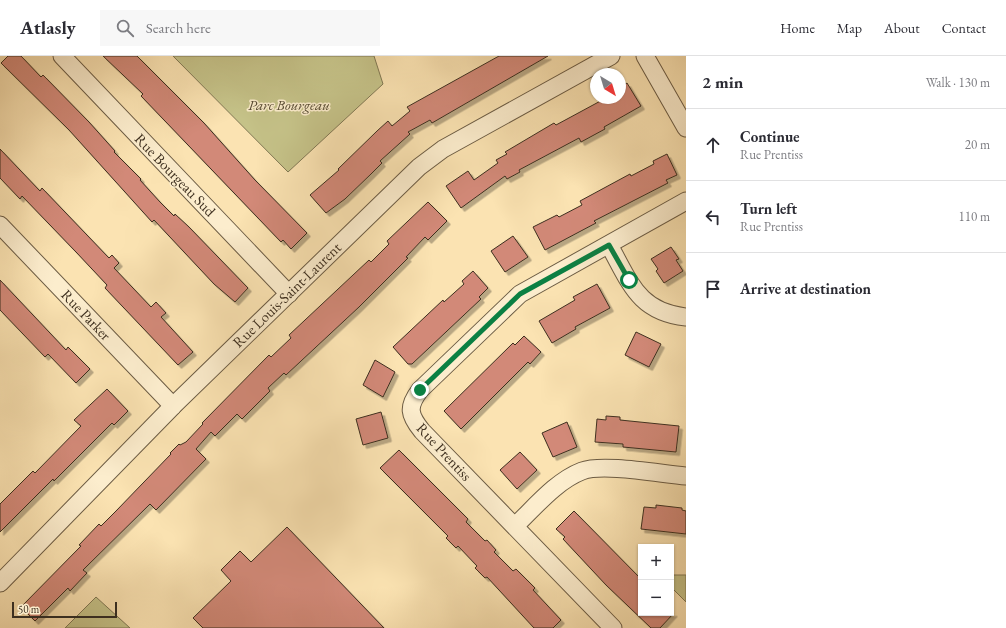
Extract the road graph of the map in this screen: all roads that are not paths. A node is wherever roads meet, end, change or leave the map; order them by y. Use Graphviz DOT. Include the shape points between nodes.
graph roads {
  1 [pos="62,56"];
  2 [pos="611,56"];
  3 [pos="645,56"];
  4 [pos="686,128"];
  5 [pos="686,201"];
  6 [pos="0,225"];
  7 [pos="609,245"];
  8 [pos="289,294"];
  9 [pos="686,317"];
  10 [pos="173,406"];
  11 [pos="686,476"];
  12 [pos="515,526"];
  13 [pos="0,583"];
  14 [pos="613,628"];
  1 -- 8 [label="street, Rue Bourgeau Sud"];
  2 -- 8 [label="street, Rue Louis-Saint-Laurent" via="431,157 369,214"];
  3 -- 4 [label="street"];
  5 -- 7 [label="street, Rue Prentiss"];
  6 -- 10 [label="street, Rue Parker"];
  7 -- 9 [label="street" via="646,304 672,316"];
  7 -- 12 [label="street, Rue Prentiss" via="520,294 414,398 411,415 422,431"];
  8 -- 10 [label="street, Rue Louis-Saint-Laurent"];
  10 -- 13 [label="street, Rue Louis-Saint-Laurent"];
  11 -- 12 [label="street" via="613,469 583,470 560,484"];
  12 -- 14 [label="street, Rue Prentiss"];
}
